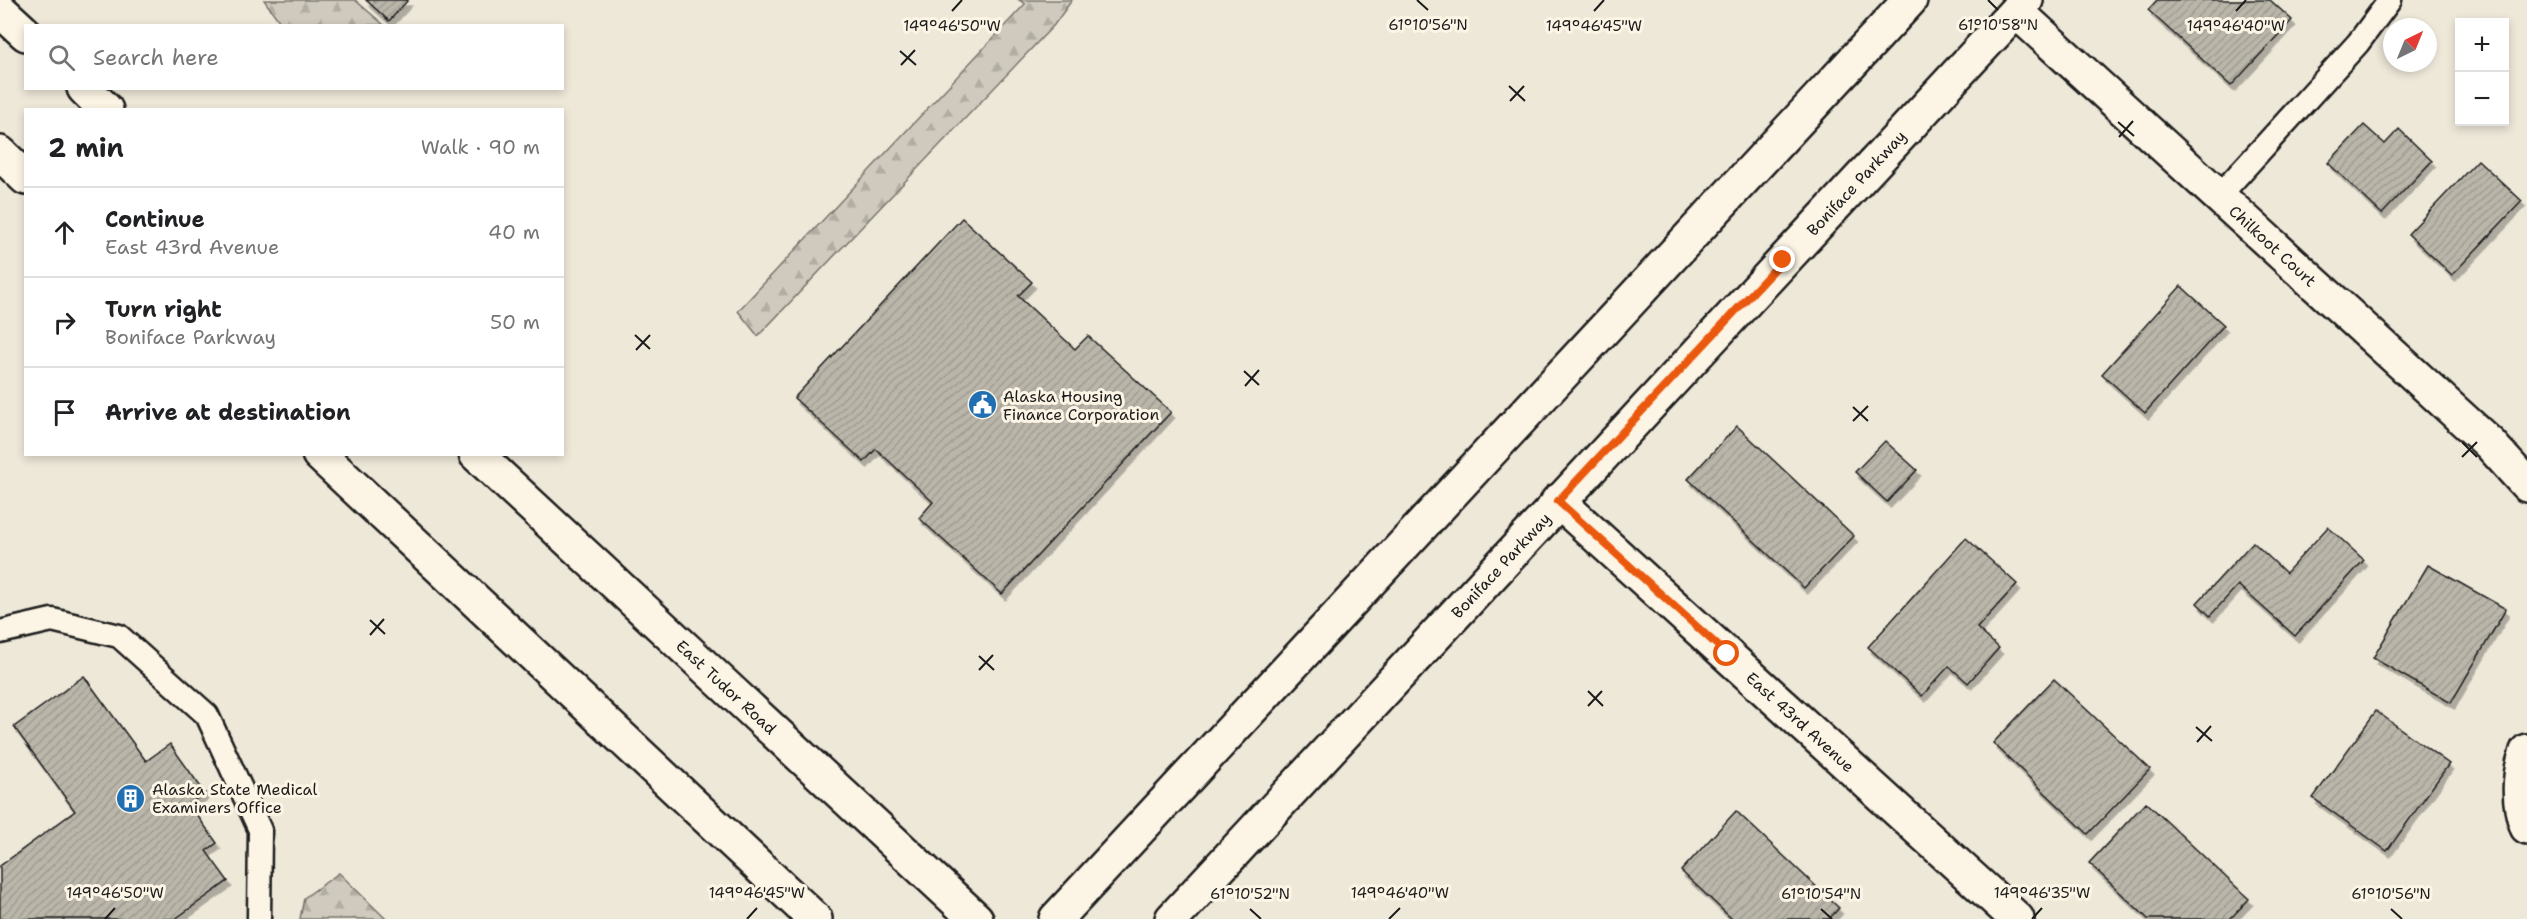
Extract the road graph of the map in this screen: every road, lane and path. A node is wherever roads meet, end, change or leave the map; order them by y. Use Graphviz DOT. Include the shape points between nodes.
graph roads {
  1 [pos="1910,0"];
  2 [pos="2390,0"];
  3 [pos="2021,5"];
  4 [pos="0,10"];
  5 [pos="24,32"];
  6 [pos="86,90"];
  7 [pos="104,108"];
  8 [pos="0,153"];
  9 [pos="24,176"];
  10 [pos="2219,195"];
  11 [pos="321,456"];
  12 [pos="478,456"];
  13 [pos="2527,485"];
  14 [pos="1558,501"];
  15 [pos="0,632"];
  16 [pos="2527,751"];
  17 [pos="2527,827"];
  18 [pos="1997,913"];
  19 [pos="259,919"];
  20 [pos="815,919"];
  21 [pos="976,919"];
  22 [pos="1056,919"];
  23 [pos="1172,919"];
  1 -- 22 [label="main road"];
  2 -- 10 [label="lane" via="2358,43"];
  3 -- 10 [label="main road, Chilkoot Court"];
  3 -- 14 [label="main road, Boniface Parkway"];
  4 -- 5 [label="main road"];
  6 -- 7 [label="main road"];
  8 -- 9 [label="main road"];
  10 -- 13 [label="main road, Chilkoot Court" via="2490,444"];
  11 -- 20 [label="main road"];
  12 -- 21 [label="main road, East Tudor Road"];
  14 -- 18 [label="main road, East 43rd Avenue"];
  14 -- 23 [label="main road, Boniface Parkway"];
  15 -- 19 [label="lane" via="52,620 119,636 207,715 260,830"];
  16 -- 17 [label="main road" via="2520,796"];
}
